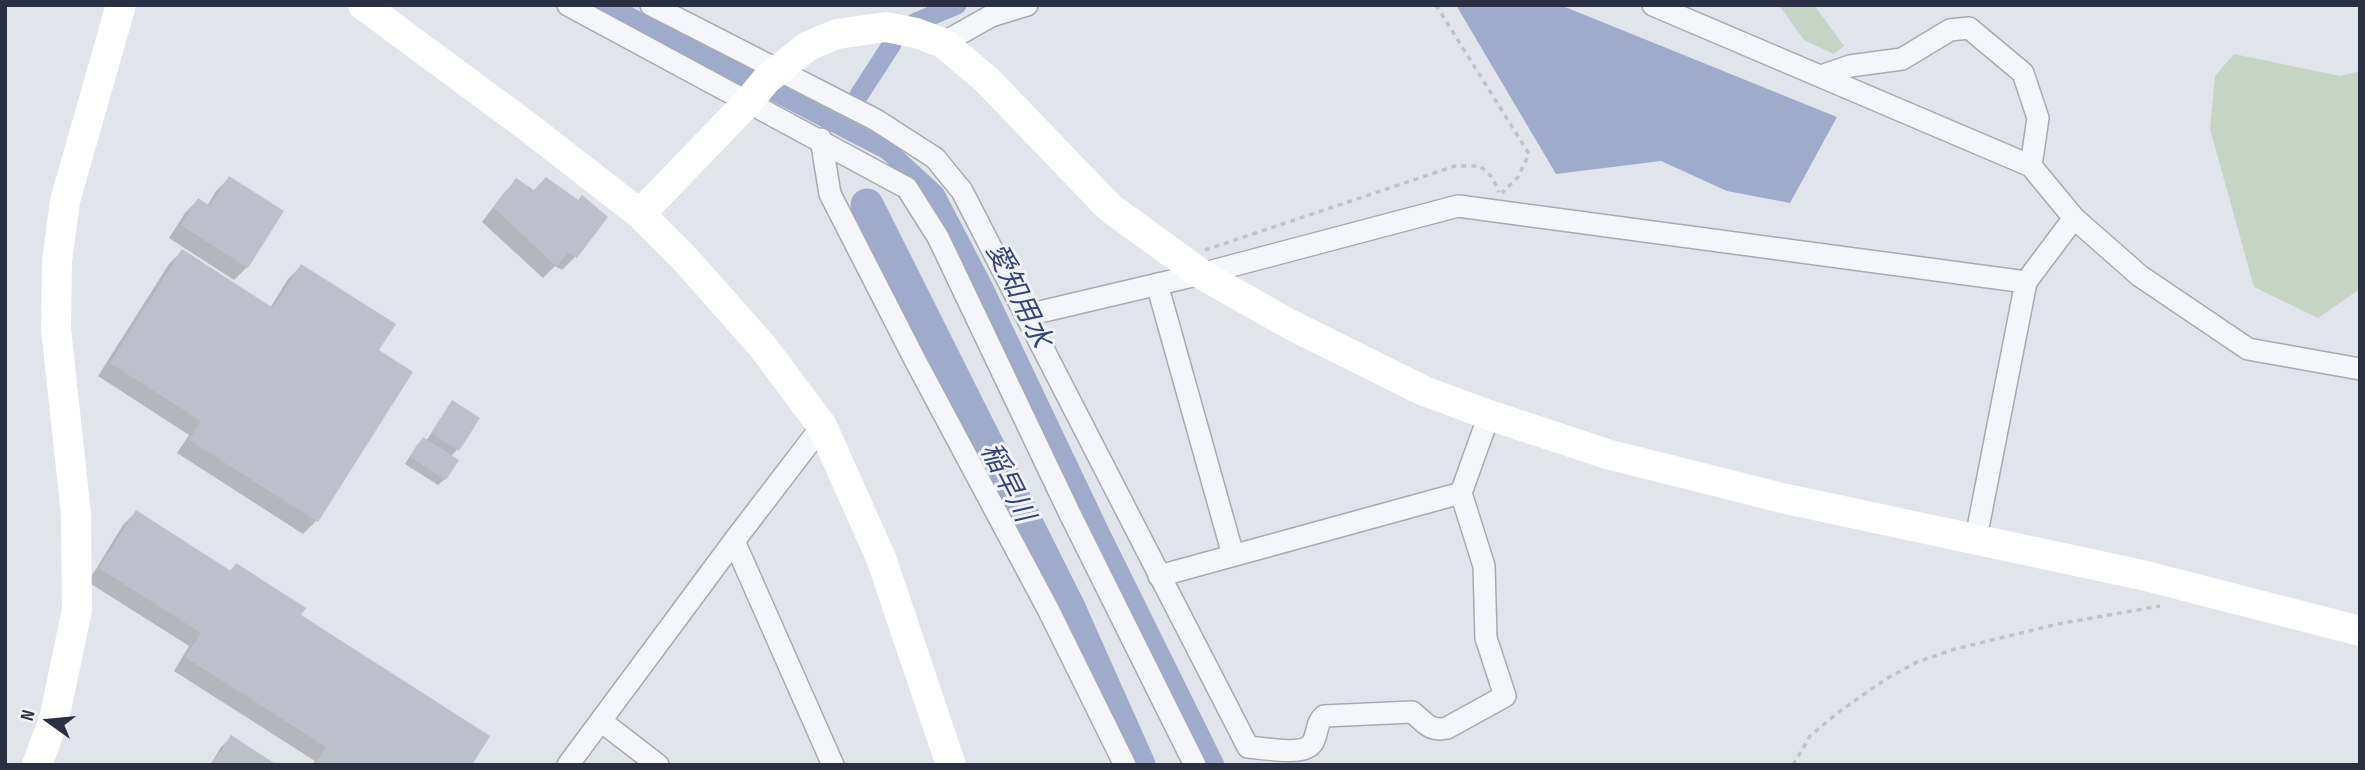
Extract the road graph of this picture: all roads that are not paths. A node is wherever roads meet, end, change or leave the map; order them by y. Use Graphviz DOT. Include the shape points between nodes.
graph roads {
  1 [pos="121,5"];
  2 [pos="363,5"];
  3 [pos="568,5"];
  4 [pos="652,5"];
  5 [pos="1027,5"];
  6 [pos="1653,5"];
  7 [pos="943,43"];
  8 [pos="771,74"];
  9 [pos="1821,76"];
  10 [pos="748,102"];
  11 [pos="821,139"];
  12 [pos="2031,166"];
  13 [pos="640,214"];
  14 [pos="2074,218"];
  15 [pos="1191,266"];
  16 [pos="2026,282"];
  17 [pos="1157,284"];
  18 [pos="1027,315"];
  19 [pos="2360,369"];
  20 [pos="1489,415"];
  21 [pos="822,426"];
  22 [pos="1461,493"];
  23 [pos="1976,538"];
  24 [pos="734,541"];
  25 [pos="1233,555"];
  26 [pos="1159,576"];
  27 [pos="2360,631"];
  28 [pos="601,721"];
  29 [pos="37,765"];
  30 [pos="568,765"];
  31 [pos="658,765"];
  32 [pos="833,765"];
  33 [pos="951,765"];
  34 [pos="1125,765"];
  35 [pos="1195,765"];
  1 -- 29 [label="street" via="65,201 57,261 56,329 76,514 77,610 54,719"];
  2 -- 13 [label="street"];
  3 -- 10 [label="street"];
  4 -- 8 [label="street"];
  5 -- 7 [label="street" via="991,16"];
  6 -- 9 [label="street"];
  7 -- 8 [label="street" via="886,27 837,34 808,46"];
  7 -- 15 [label="street" via="987,80 1109,206"];
  8 -- 10 [label="street"];
  8 -- 18 [label="street" via="876,120 935,158 962,191"];
  9 -- 12 [label="street"];
  9 -- 12 [label="street" via="1850,66 1902,59 1950,30 1969,28 2023,73 2038,118"];
  10 -- 11 [label="street"];
  10 -- 13 [label="street"];
  11 -- 34 [label="street" via="830,194"];
  11 -- 35 [label="street" via="907,188 932,228"];
  12 -- 14 [label="street"];
  13 -- 21 [label="street" via="764,347"];
  14 -- 16 [label="street"];
  14 -- 19 [label="street" via="2140,276 2248,349"];
  15 -- 16 [label="street" via="1458,206"];
  15 -- 17 [label="street"];
  15 -- 20 [label="street" via="1291,325 1424,391"];
  16 -- 23 [label="street"];
  17 -- 18 [label="street"];
  17 -- 25 [label="street"];
  18 -- 26 [label="street"];
  20 -- 22 [label="street"];
  20 -- 23 [label="street" via="1620,458 1782,498"];
  21 -- 24 [label="street"];
  21 -- 33 [label="street" via="881,558"];
  22 -- 25 [label="street"];
  22 -- 26 [label="street" via="1484,566 1486,638 1505,696 1447,728 1429,727 1412,712 1324,716 1309,748 1248,747"];
  23 -- 27 [label="street"];
  24 -- 28 [label="street"];
  24 -- 32 [label="street"];
  25 -- 26 [label="street"];
  28 -- 30 [label="street"];
  28 -- 31 [label="street"];
}
